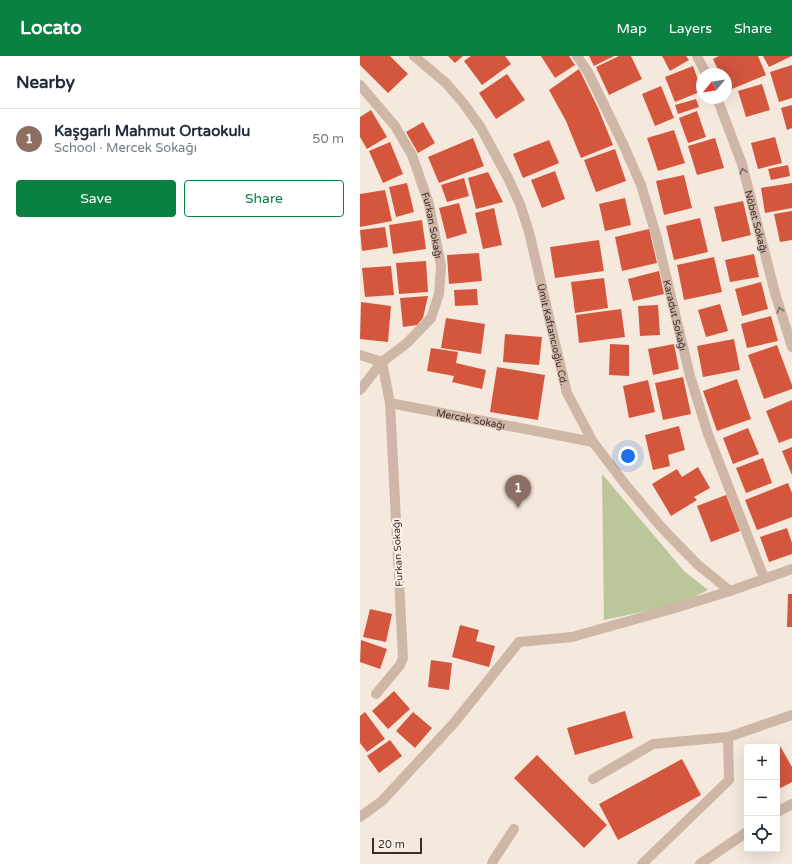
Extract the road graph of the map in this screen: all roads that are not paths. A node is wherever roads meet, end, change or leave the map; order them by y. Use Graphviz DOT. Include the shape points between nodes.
graph roads {
  1 [pos="414,56"];
  2 [pos="577,56"];
  3 [pos="696,56"];
  4 [pos="703,68"];
  5 [pos="360,85"];
  6 [pos="719,104"];
  7 [pos="792,347"];
  8 [pos="360,355"];
  9 [pos="382,362"];
  10 [pos="360,390"];
  11 [pos="390,403"];
  12 [pos="593,442"];
  13 [pos="792,569"];
  14 [pos="764,578"];
  15 [pos="730,591"];
  16 [pos="376,694"];
  17 [pos="792,715"];
  18 [pos="728,737"];
  19 [pos="593,779"];
  20 [pos="792,804"];
  21 [pos="780,810"];
  22 [pos="360,817"];
  23 [pos="514,829"];
  24 [pos="744,834"];
  25 [pos="492,864"];
  26 [pos="642,864"];
  27 [pos="700,864"];
  1 -- 12 [label="street, Ümit Kaftancıoğlu Cd." via="464,104 481,128 508,178 529,232 567,393"];
  2 -- 14 [label="street, Karadut Sokağı" via="588,72 641,185 657,238 690,376 708,434"];
  3 -- 4 [label="street"];
  5 -- 9 [label="street, Furkan Sokağı" via="395,126 412,155 429,204 441,266 439,294 431,318 407,343"];
  7 -- 6 [label="street, Nöbet Sokağı, one-way" via="775,293 742,164"];
  8 -- 9 [label="street"];
  9 -- 10 [label="street, Furkan Sokağı"];
  9 -- 11 [label="street"];
  11 -- 12 [label="street, Mercek Sokağı"];
  11 -- 16 [label="street, Furkan Sokağı" via="403,658"];
  12 -- 15 [label="street, Ümit Kaftancıoğlu Cd." via="662,528 697,564"];
  13 -- 14 [label="street"];
  14 -- 15 [label="street"];
  15 -- 22 [label="street" via="572,637 519,642 454,723 382,801"];
  17 -- 18 [label="street"];
  18 -- 19 [label="street" via="653,744"];
  18 -- 26 [label="street" via="729,780"];
  20 -- 21 [label="street"];
  23 -- 25 [label="street"];
  24 -- 27 [label="street"];
}
